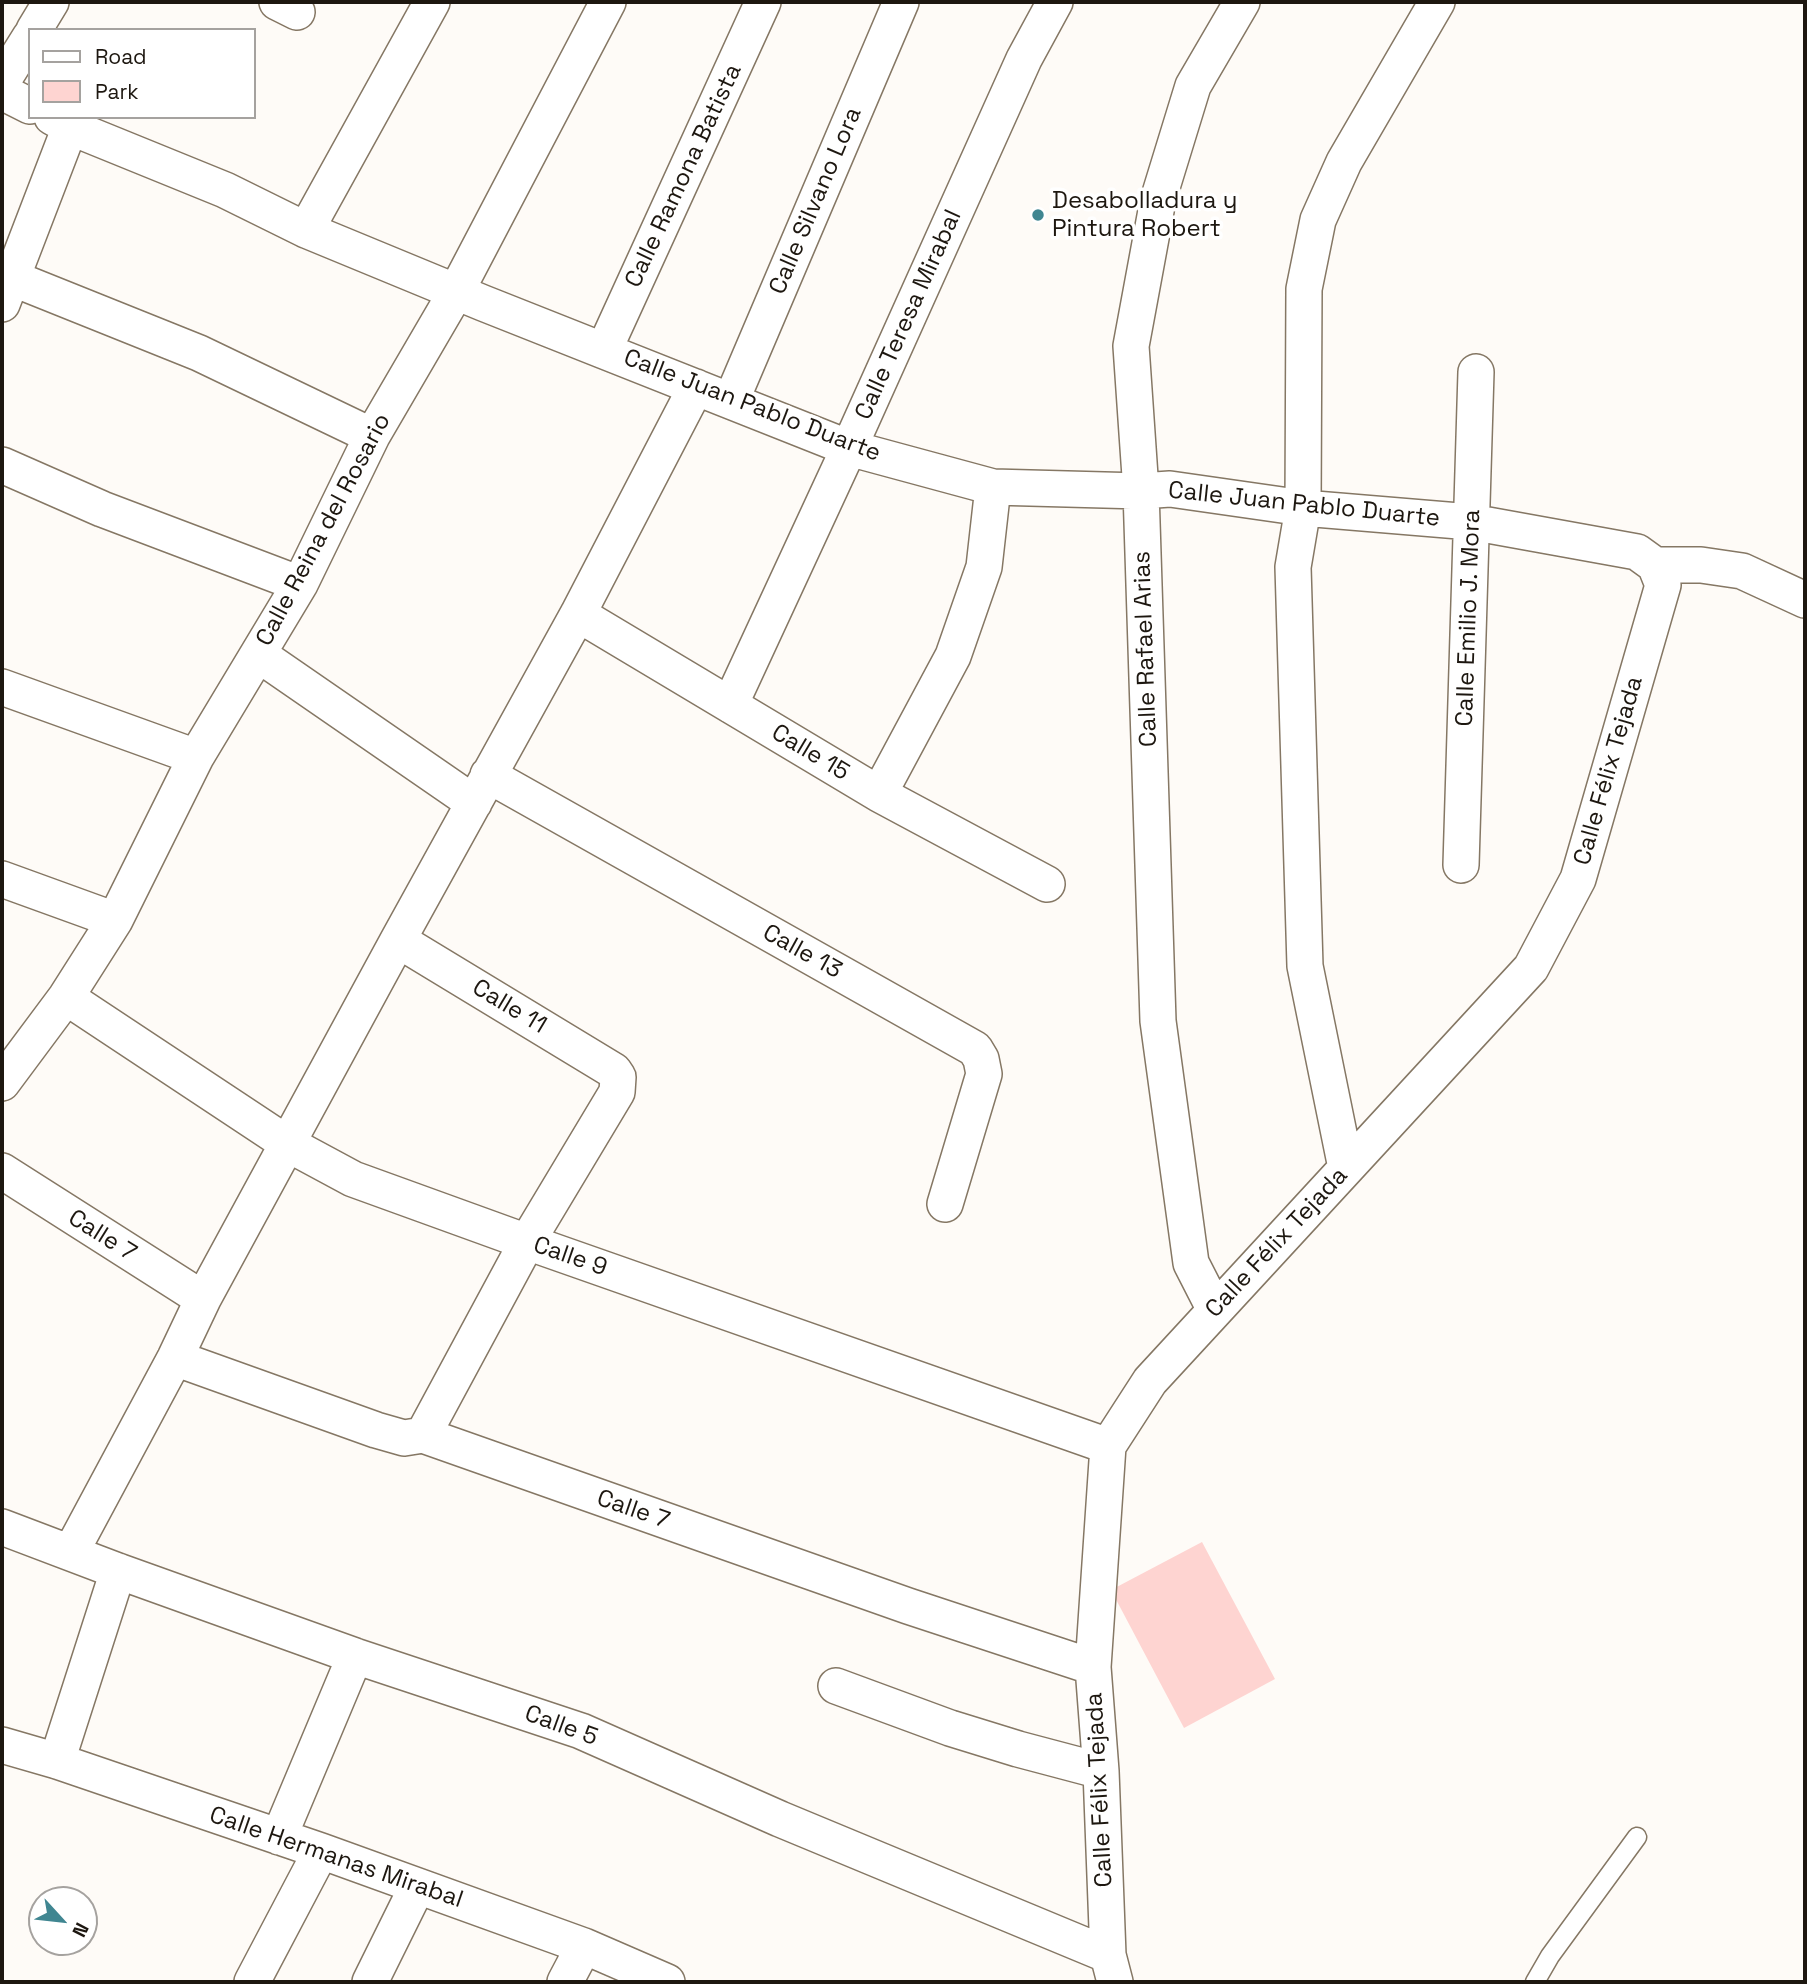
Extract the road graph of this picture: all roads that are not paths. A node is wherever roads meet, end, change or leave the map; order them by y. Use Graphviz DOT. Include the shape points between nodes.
graph roads {
  1 [pos="51,2"];
  2 [pos="432,2"];
  3 [pos="608,2"];
  4 [pos="763,2"];
  5 [pos="901,2"];
  6 [pos="1055,2"];
  7 [pos="1242,2"];
  8 [pos="1437,2"];
  9 [pos="35,28"];
  10 [pos="28,40"];
  11 [pos="2,82"];
  12 [pos="2,92"];
  13 [pos="28,105"];
  14 [pos="61,122"];
  15 [pos="306,230"];
  16 [pos="7,291"];
  17 [pos="456,292"];
  18 [pos="604,350"];
  19 [pos="1476,372"];
  20 [pos="696,387"];
  21 [pos="731,401"];
  22 [pos="372,436"];
  23 [pos="849,448"];
  24 [pos="2,466"];
  25 [pos="993,487"];
  26 [pos="1141,491"];
  27 [pos="1303,508"];
  28 [pos="1471,522"];
  29 [pos="1655,565"];
  30 [pos="300,584"];
  31 [pos="1805,600"];
  32 [pos="578,614"];
  33 [pos="258,654"];
  34 [pos="2,687"];
  35 [pos="730,705"];
  36 [pos="196,757"];
  37 [pos="481,789"];
  38 [pos="879,794"];
  39 [pos="1461,865"];
  40 [pos="2,879"];
  41 [pos="1047,884"];
  42 [pos="114,920"];
  43 [pos="398,940"];
  44 [pos="65,997"];
  45 [pos="2,1083"];
  46 [pos="288,1144"];
  47 [pos="1346,1168"];
  48 [pos="2,1171"];
  49 [pos="945,1204"];
  50 [pos="527,1242"];
  51 [pos="204,1299"];
  52 [pos="1215,1310"];
  53 [pos="175,1358"];
  54 [pos="423,1436"];
  55 [pos="1108,1446"];
  56 [pos="2,1527"];
  57 [pos="71,1552"];
  58 [pos="118,1571"];
  59 [pos="355,1656"];
  60 [pos="1093,1667"];
  61 [pos="836,1686"];
  62 [pos="2,1745"];
  63 [pos="57,1761"];
  64 [pos="1101,1771"];
  65 [pos="279,1837"];
  66 [pos="1637,1837"];
  67 [pos="321,1852"];
  68 [pos="417,1887"];
  69 [pos="584,1946"];
  70 [pos="1112,1969"];
  71 [pos="252,1982"];
  72 [pos="370,1982"];
  73 [pos="565,1982"];
  74 [pos="667,1982"];
  75 [pos="1535,1982"];
  1 -- 9 [label="street"];
  2 -- 15 [label="street"];
  3 -- 17 [label="street, Calle Reina del Rosario"];
  4 -- 18 [label="street, Calle Ramona Batista"];
  5 -- 21 [label="street, Calle Silvano Lora"];
  6 -- 23 [label="street, Calle Teresa Mirabal" via="1024,59"];
  7 -- 26 [label="street, Calle Rafael Arias" via="1194,86 1158,200 1131,346"];
  8 -- 27 [label="street" via="1344,162 1318,220 1304,289"];
  10 -- 11 [label="street"];
  12 -- 13 [label="street"];
  14 -- 15 [label="street, Calle Juan Pablo Duarte" via="225,190"];
  14 -- 16 [label="street"];
  15 -- 17 [label="street, Calle Juan Pablo Duarte"];
  16 -- 22 [label="street" via="199,353"];
  17 -- 18 [label="street, Calle Juan Pablo Duarte"];
  17 -- 22 [label="street, Calle Reina del Rosario"];
  18 -- 20 [label="street, Calle Juan Pablo Duarte"];
  19 -- 28 [label="street, Calle Emilio J. Mora"];
  20 -- 21 [label="street, Calle Juan Pablo Duarte"];
  20 -- 32 [label="street"];
  21 -- 23 [label="street, Calle Juan Pablo Duarte"];
  22 -- 30 [label="street, Calle Reina del Rosario"];
  23 -- 25 [label="street, Calle Juan Pablo Duarte"];
  23 -- 35 [label="street, Calle Teresa Mirabal"];
  24 -- 30 [label="street"];
  25 -- 26 [label="street, Calle Juan Pablo Duarte"];
  25 -- 38 [label="street" via="984,567 953,656"];
  26 -- 27 [label="street, Calle Juan Pablo Duarte" via="1170,489"];
  26 -- 52 [label="street, Calle Rafael Arias" via="1158,1021 1191,1263"];
  27 -- 28 [label="street, Calle Juan Pablo Duarte"];
  27 -- 47 [label="street" via="1293,567 1305,966"];
  28 -- 29 [label="street, Calle Juan Pablo Duarte" via="1637,552"];
  28 -- 39 [label="street, Calle Emilio J. Mora"];
  29 -- 31 [label="street" via="1742,571"];
  29 -- 47 [label="street, Calle Félix Tejada" via="1663,585 1577,880 1531,968"];
  30 -- 33 [label="street, Calle Reina del Rosario"];
  32 -- 35 [label="street, Calle 15"];
  32 -- 37 [label="street"];
  33 -- 36 [label="street, Calle Reina del Rosario"];
  33 -- 37 [label="street, Calle 13"];
  34 -- 36 [label="street"];
  35 -- 38 [label="street, Calle 15"];
  36 -- 42 [label="street, Calle Reina del Rosario"];
  37 -- 43 [label="street"];
  37 -- 49 [label="street, Calle 13" via="975,1049 984,1073"];
  38 -- 41 [label="street, Calle 15"];
  40 -- 42 [label="street"];
  42 -- 44 [label="street, Calle Reina del Rosario"];
  43 -- 46 [label="street"];
  43 -- 50 [label="street, Calle 11" via="618,1077 617,1093"];
  44 -- 45 [label="street, Calle Reina del Rosario"];
  44 -- 46 [label="street, Calle 9"];
  46 -- 50 [label="street, Calle 9" via="353,1179"];
  46 -- 51 [label="street"];
  47 -- 52 [label="street, Calle Félix Tejada"];
  48 -- 51 [label="street, Calle 7"];
  50 -- 54 [label="street"];
  50 -- 55 [label="street, Calle 9"];
  51 -- 53 [label="street"];
  52 -- 55 [label="street, Calle Félix Tejada" via="1150,1381"];
  53 -- 54 [label="street, Calle 7" via="376,1430 404,1438"];
  53 -- 57 [label="street"];
  54 -- 60 [label="street, Calle 7"];
  55 -- 60 [label="street, Calle Félix Tejada"];
  56 -- 57 [label="street, Calle 5"];
  57 -- 58 [label="street, Calle 5"];
  58 -- 59 [label="street, Calle 5"];
  58 -- 63 [label="street"];
  59 -- 65 [label="street"];
  59 -- 70 [label="street, Calle 5" via="581,1731"];
  60 -- 64 [label="street, Calle Félix Tejada"];
  61 -- 64 [label="street" via="962,1732"];
  62 -- 63 [label="street, Calle Hermanas Mirabal"];
  63 -- 65 [label="street, Calle Hermanas Mirabal"];
  64 -- 70 [label="street, Calle Félix Tejada"];
  65 -- 67 [label="street, Calle Hermanas Mirabal"];
  66 -- 75 [label="lane"];
  67 -- 68 [label="street, Calle Hermanas Mirabal"];
  67 -- 71 [label="street"];
  68 -- 69 [label="street, Calle Hermanas Mirabal"];
  68 -- 72 [label="street"];
  69 -- 73 [label="street"];
  69 -- 74 [label="street, Calle Hermanas Mirabal"];
}
